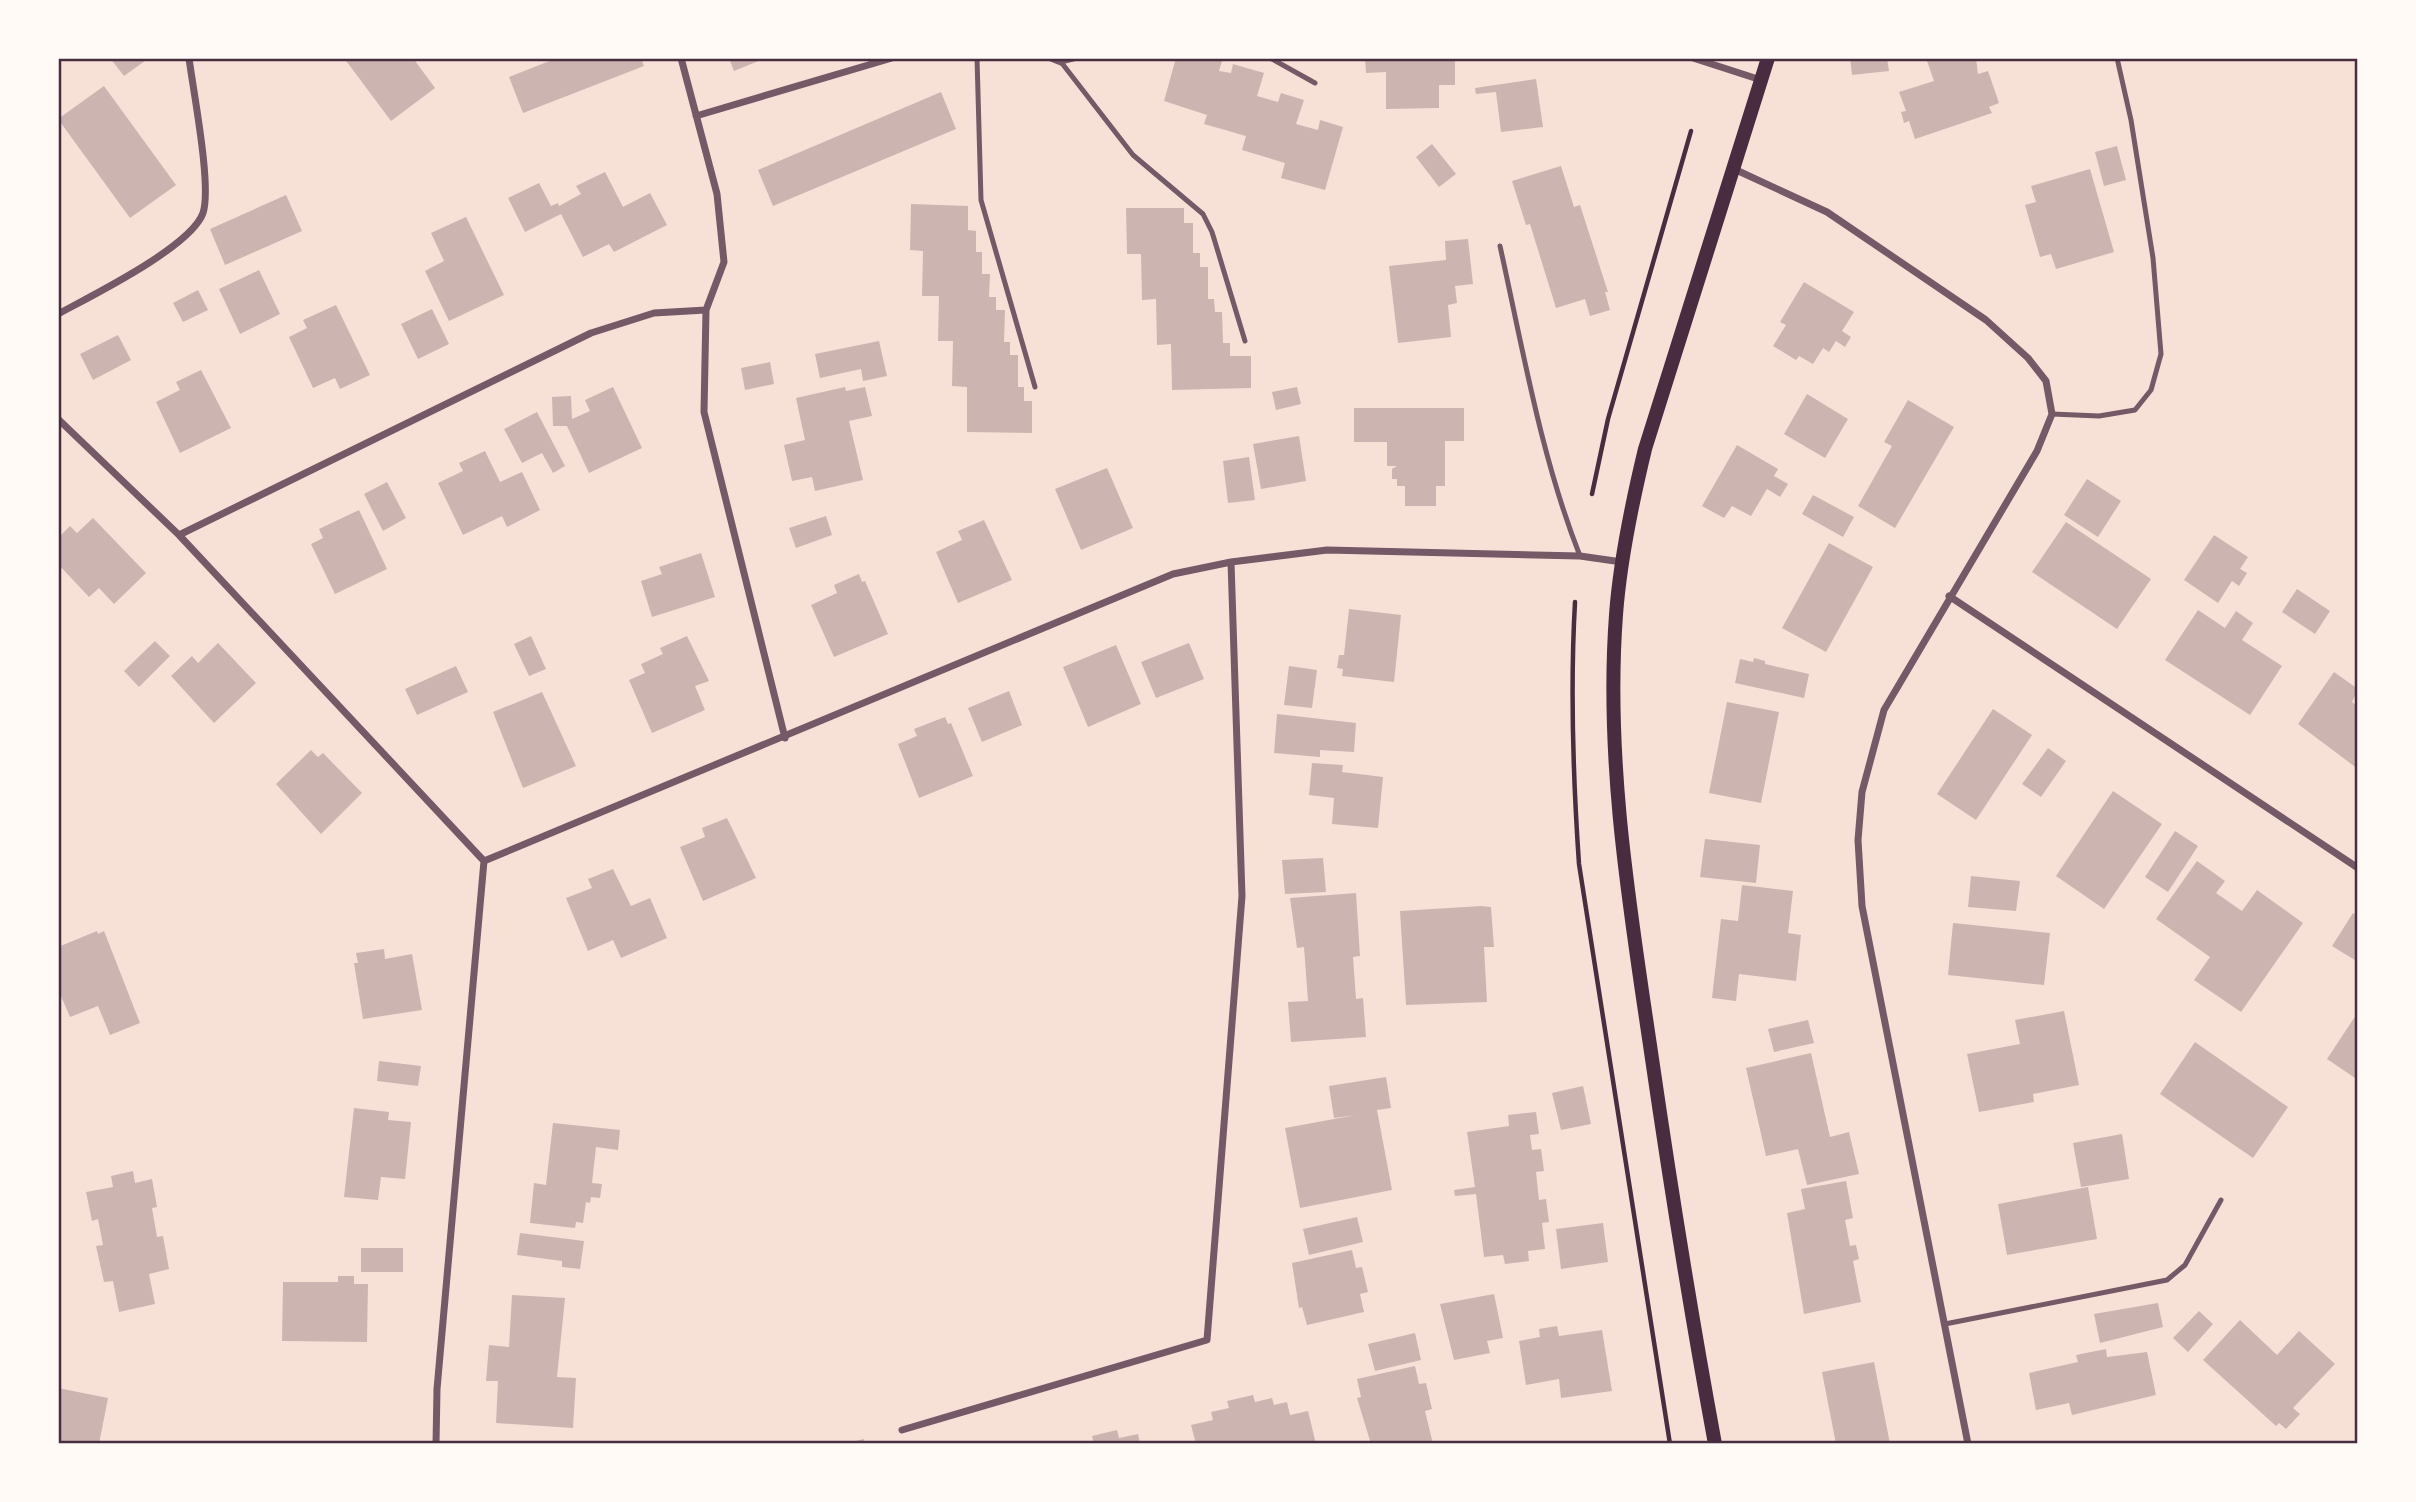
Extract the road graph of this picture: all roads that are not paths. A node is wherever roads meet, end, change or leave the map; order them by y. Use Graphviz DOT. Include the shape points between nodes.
graph roads {
  1 [pos="189,58"];
  2 [pos="681,58"];
  3 [pos="892,58"];
  4 [pos="977,58"];
  5 [pos="1051,58"];
  6 [pos="1077,58"];
  7 [pos="1270,58"];
  8 [pos="1693,58"];
  9 [pos="1768,58"];
  10 [pos="2117,58"];
  11 [pos="1061,62"];
  12 [pos="1761,80"];
  13 [pos="1315,83"];
  14 [pos="696,116"];
  15 [pos="1734,169"];
  16 [pos="1500,246"];
  17 [pos="706,310"];
  18 [pos="58,314"];
  19 [pos="1245,341"];
  20 [pos="1035,387"];
  21 [pos="2052,414"];
  22 [pos="58,419"];
  23 [pos="179,535"];
  24 [pos="1580,556"];
  25 [pos="1231,562"];
  26 [pos="1622,562"];
  27 [pos="1949,596"];
  28 [pos="785,738"];
  29 [pos="484,861"];
  30 [pos="2358,868"];
  31 [pos="2221,1200"];
  32 [pos="1945,1324"];
  33 [pos="902,1430"];
  34 [pos="436,1444"];
  35 [pos="1715,1444"];
  36 [pos="1968,1444"];
  1 -- 18 [label="street" via="204,170 203,214 179,243"];
  2 -- 14 [label="street"];
  3 -- 14 [label="street"];
  4 -- 20 [label="lane" via="981,200"];
  5 -- 11 [label="street"];
  6 -- 11 [label="lane"];
  7 -- 13 [label="lane"];
  8 -- 12 [label="street"];
  9 -- 12 [label="main road"];
  10 -- 21 [label="lane" via="2153,258 2161,354 2151,390 2135,410 2099,416"];
  11 -- 19 [label="lane" via="1133,155 1203,214"];
  12 -- 15 [label="main road"];
  14 -- 17 [label="street" via="717,194 724,262"];
  15 -- 21 [label="street" via="1827,212 1986,320 2046,381"];
  15 -- 26 [label="main road" via="1645,449"];
  16 -- 24 [label="lane" via="1545,447"];
  17 -- 23 [label="street" via="654,313 591,333"];
  17 -- 28 [label="street" via="704,412"];
  21 -- 27 [label="street" via="2037,451"];
  22 -- 23 [label="street"];
  23 -- 29 [label="street"];
  24 -- 25 [label="street" via="1327,550"];
  24 -- 26 [label="street"];
  25 -- 28 [label="street" via="1173,574"];
  25 -- 33 [label="street" via="1242,896 1207,1340"];
  26 -- 35 [label="main road" via="1614,671 1617,774 1640,978 1683,1269"];
  27 -- 30 [label="street"];
  27 -- 32 [label="street" via="1884,710 1862,792 1858,840 1862,906"];
  28 -- 29 [label="street"];
  29 -- 34 [label="street" via="437,1389"];
  31 -- 32 [label="lane" via="2185,1265 2167,1280"];
  32 -- 36 [label="street"];
}
